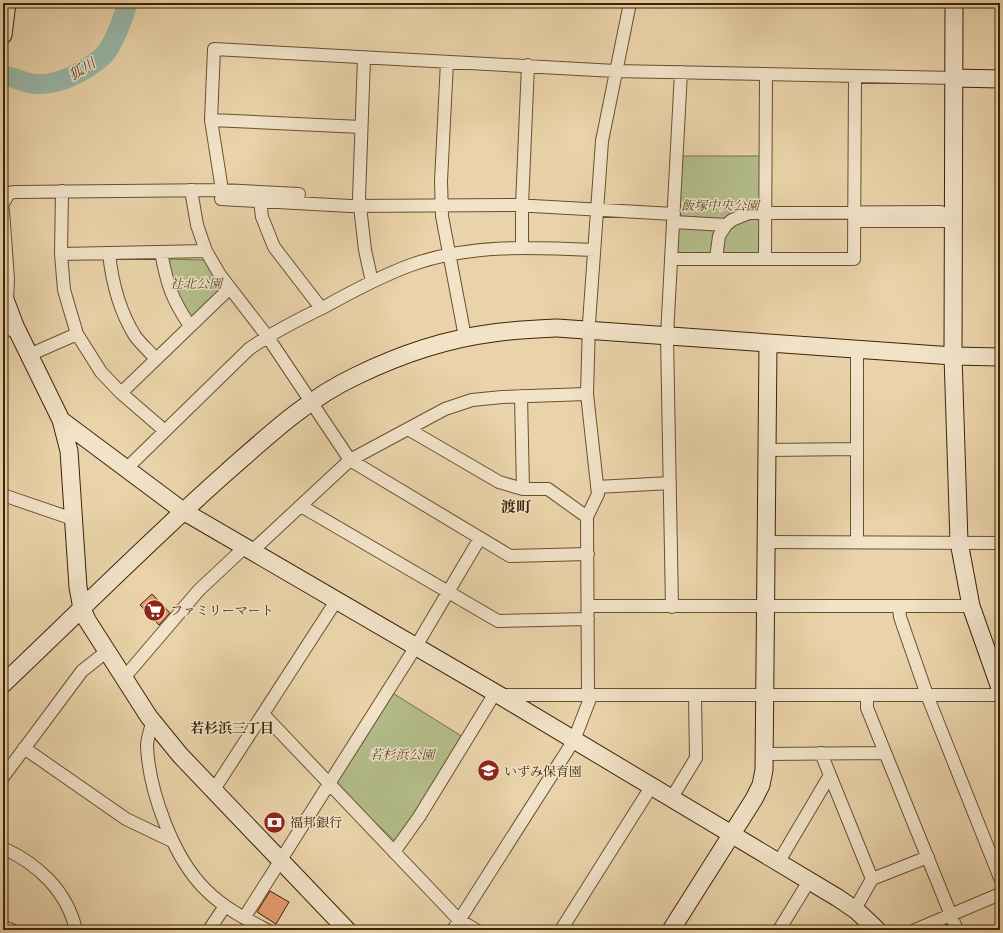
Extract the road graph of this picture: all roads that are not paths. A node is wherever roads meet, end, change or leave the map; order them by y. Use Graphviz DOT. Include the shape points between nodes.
graph roads {
  1 [pos="7,3"];
  2 [pos="630,3"];
  3 [pos="954,3"];
  4 [pos="3,35"];
  5 [pos="364,58"];
  6 [pos="447,62"];
  7 [pos="528,65"];
  8 [pos="615,71"];
  9 [pos="681,72"];
  10 [pos="766,74"];
  11 [pos="855,76"];
  12 [pos="954,78"];
  13 [pos="1000,79"];
  14 [pos="211,120"];
  15 [pos="361,127"];
  16 [pos="191,190"];
  17 [pos="62,191"];
  18 [pos="222,194"];
  19 [pos="259,196"];
  20 [pos="360,202"];
  21 [pos="3,204"];
  22 [pos="442,206"];
  23 [pos="522,206"];
  24 [pos="596,209"];
  25 [pos="3,211"];
  26 [pos="765,213"];
  27 [pos="854,217"];
  28 [pos="948,217"];
  29 [pos="674,218"];
  30 [pos="726,225"];
  31 [pos="522,247"];
  32 [pos="594,250"];
  33 [pos="206,251"];
  34 [pos="161,252"];
  35 [pos="61,254"];
  36 [pos="109,254"];
  37 [pos="448,255"];
  38 [pos="671,259"];
  39 [pos="716,259"];
  40 [pos="765,259"];
  41 [pos="372,282"];
  42 [pos="230,288"];
  43 [pos="5,300"];
  44 [pos="321,308"];
  45 [pos="190,326"];
  46 [pos="11,330"];
  47 [pos="589,330"];
  48 [pos="77,334"];
  49 [pos="267,336"];
  50 [pos="667,336"];
  51 [pos="465,337"];
  52 [pos="768,344"];
  53 [pos="857,350"];
  54 [pos="29,355"];
  55 [pos="953,356"];
  56 [pos="1000,357"];
  57 [pos="156,359"];
  58 [pos="121,392"];
  59 [pos="586,394"];
  60 [pos="521,396"];
  61 [pos="310,402"];
  62 [pos="61,420"];
  63 [pos="408,429"];
  64 [pos="165,431"];
  65 [pos="857,449"];
  66 [pos="766,450"];
  67 [pos="350,460"];
  68 [pos="126,469"];
  69 [pos="670,483"];
  70 [pos="597,487"];
  71 [pos="524,489"];
  72 [pos="3,495"];
  73 [pos="301,506"];
  74 [pos="183,511"];
  75 [pos="587,517"];
  76 [pos="73,519"];
  77 [pos="480,538"];
  78 [pos="765,542"];
  79 [pos="857,542"];
  80 [pos="959,542"];
  81 [pos="1000,543"];
  82 [pos="248,549"];
  83 [pos="588,554"];
  84 [pos="448,592"];
  85 [pos="336,601"];
  86 [pos="588,606"];
  87 [pos="672,606"];
  88 [pos="899,606"];
  89 [pos="972,606"];
  90 [pos="765,607"];
  91 [pos="82,609"];
  92 [pos="588,620"];
  93 [pos="415,648"];
  94 [pos="106,652"];
  95 [pos="123,678"];
  96 [pos="3,684"];
  97 [pos="1000,688"];
  98 [pos="497,694"];
  99 [pos="764,695"];
  100 [pos="927,695"];
  101 [pos="1000,695"];
  102 [pos="589,696"];
  103 [pos="695,696"];
  104 [pos="867,696"];
  105 [pos="263,714"];
  106 [pos="152,722"];
  107 [pos="574,740"];
  108 [pos="24,748"];
  109 [pos="885,752"];
  110 [pos="821,753"];
  111 [pos="765,754"];
  112 [pos="830,775"];
  113 [pos="3,777"];
  114 [pos="329,783"];
  115 [pos="651,787"];
  116 [pos="213,791"];
  117 [pos="671,800"];
  118 [pos="731,836"];
  119 [pos="172,841"];
  120 [pos="3,848"];
  121 [pos="394,852"];
  122 [pos="928,857"];
  123 [pos="281,859"];
  124 [pos="778,863"];
  125 [pos="1000,878"];
  126 [pos="872,879"];
  127 [pos="809,881"];
  128 [pos="1000,894"];
  129 [pos="225,906"];
  130 [pos="854,909"];
  131 [pos="951,915"];
  132 [pos="244,918"];
  133 [pos="456,925"];
  134 [pos="3,927"];
  135 [pos="12,930"];
  136 [pos="76,930"];
  137 [pos="209,930"];
  138 [pos="268,930"];
  139 [pos="347,930"];
  140 [pos="476,930"];
  141 [pos="561,930"];
  142 [pos="671,930"];
  143 [pos="779,930"];
  144 [pos="877,930"];
  145 [pos="915,930"];
  146 [pos="957,930"];
  1 -- 4 [label="street"];
  2 -- 8 [label="street"];
  3 -- 12 [label="street"];
  5 -- 6 [label="street"];
  5 -- 14 [label="street" via="214,49"];
  5 -- 15 [label="street"];
  6 -- 7 [label="street"];
  6 -- 22 [label="street"];
  7 -- 8 [label="street"];
  7 -- 23 [label="street"];
  8 -- 9 [label="street"];
  8 -- 24 [label="street" via="602,141"];
  9 -- 10 [label="street"];
  9 -- 29 [label="street"];
  10 -- 11 [label="street"];
  10 -- 26 [label="street"];
  11 -- 12 [label="street"];
  11 -- 27 [label="street"];
  12 -- 13 [label="street"];
  12 -- 28 [label="street"];
  14 -- 15 [label="street"];
  14 -- 18 [label="street"];
  15 -- 20 [label="street"];
  16 -- 17 [label="street"];
  16 -- 18 [label="street"];
  16 -- 33 [label="street"];
  17 -- 21 [label="street" via="15,192 6,197"];
  17 -- 35 [label="street"];
  18 -- 19 [label="street"];
  19 -- 20 [label="street"];
  19 -- 44 [label="street" via="262,217 274,247"];
  20 -- 22 [label="street"];
  20 -- 41 [label="street" via="365,250"];
  22 -- 23 [label="street"];
  22 -- 37 [label="street"];
  23 -- 24 [label="street"];
  23 -- 31 [label="street"];
  24 -- 29 [label="street" via="604,212"];
  24 -- 32 [label="street"];
  25 -- 43 [label="street" via="8,279"];
  26 -- 27 [label="street"];
  26 -- 30 [label="street" via="740,216"];
  26 -- 40 [label="street"];
  27 -- 28 [label="street"];
  27 -- 40 [label="street" via="854,259"];
  28 -- 55 [label="street"];
  29 -- 30 [label="street"];
  29 -- 38 [label="street"];
  30 -- 39 [label="street" via="719,236"];
  31 -- 32 [label="street"];
  31 -- 37 [label="street"];
  32 -- 47 [label="street"];
  33 -- 34 [label="street"];
  33 -- 42 [label="street"];
  34 -- 36 [label="street"];
  34 -- 45 [label="street" via="166,278 175,303"];
  35 -- 36 [label="street"];
  35 -- 48 [label="street" via="64,290"];
  36 -- 57 [label="street" via="112,283 123,312 136,337"];
  37 -- 41 [label="street" via="411,265"];
  37 -- 51 [label="street"];
  38 -- 39 [label="street"];
  38 -- 50 [label="street"];
  39 -- 40 [label="street"];
  41 -- 44 [label="street"];
  42 -- 45 [label="street"];
  42 -- 49 [label="street"];
  43 -- 46 [label="street"];
  44 -- 49 [label="street"];
  45 -- 57 [label="street"];
  46 -- 54 [label="street"];
  47 -- 50 [label="street"];
  47 -- 51 [label="street" via="557,328"];
  47 -- 59 [label="street"];
  48 -- 54 [label="street"];
  48 -- 58 [label="street" via="101,372"];
  49 -- 61 [label="street"];
  49 -- 64 [label="street" via="249,349"];
  50 -- 52 [label="street"];
  50 -- 69 [label="street"];
  51 -- 61 [label="street" via="398,358 356,376"];
  52 -- 53 [label="street"];
  52 -- 66 [label="street"];
  53 -- 55 [label="street"];
  53 -- 65 [label="street"];
  54 -- 62 [label="street"];
  55 -- 56 [label="street"];
  55 -- 80 [label="street"];
  57 -- 58 [label="street"];
  58 -- 64 [label="street"];
  59 -- 60 [label="street"];
  59 -- 70 [label="street"];
  60 -- 63 [label="street" via="472,400 445,409"];
  60 -- 71 [label="street"];
  61 -- 67 [label="street"];
  61 -- 74 [label="street"];
  62 -- 68 [label="street"];
  62 -- 76 [label="street" via="69,451"];
  63 -- 67 [label="street"];
  63 -- 71 [label="street" via="499,482"];
  64 -- 68 [label="street"];
  65 -- 66 [label="street"];
  65 -- 79 [label="street"];
  66 -- 78 [label="street"];
  67 -- 73 [label="street"];
  67 -- 77 [label="street"];
  68 -- 74 [label="street"];
  69 -- 70 [label="street"];
  69 -- 87 [label="street"];
  70 -- 75 [label="street" via="598,494"];
  71 -- 75 [label="street" via="548,489"];
  72 -- 76 [label="street"];
  73 -- 82 [label="street"];
  73 -- 84 [label="street"];
  74 -- 82 [label="street"];
  74 -- 91 [label="street"];
  75 -- 83 [label="street"];
  76 -- 91 [label="street"];
  77 -- 83 [label="street" via="510,556"];
  77 -- 84 [label="street"];
  78 -- 79 [label="street"];
  78 -- 90 [label="street"];
  79 -- 80 [label="street"];
  80 -- 81 [label="street"];
  80 -- 89 [label="street"];
  82 -- 85 [label="street"];
  82 -- 95 [label="street" via="200,590"];
  83 -- 86 [label="street"];
  84 -- 92 [label="street" via="498,621"];
  84 -- 93 [label="street"];
  85 -- 93 [label="street"];
  85 -- 105 [label="street"];
  86 -- 87 [label="street"];
  86 -- 92 [label="street"];
  87 -- 90 [label="street"];
  88 -- 89 [label="street"];
  88 -- 90 [label="street"];
  88 -- 100 [label="street" via="900,617"];
  89 -- 97 [label="street"];
  90 -- 99 [label="street"];
  91 -- 94 [label="street"];
  91 -- 96 [label="street"];
  92 -- 102 [label="street"];
  93 -- 98 [label="street"];
  93 -- 114 [label="street"];
  94 -- 95 [label="street"];
  94 -- 108 [label="street" via="82,671"];
  95 -- 106 [label="street"];
  98 -- 102 [label="street"];
  98 -- 107 [label="street"];
  98 -- 121 [label="street"];
  99 -- 103 [label="street"];
  99 -- 104 [label="street"];
  99 -- 111 [label="street"];
  100 -- 101 [label="street"];
  100 -- 104 [label="street"];
  100 -- 125 [label="street"];
  102 -- 103 [label="street"];
  102 -- 107 [label="street"];
  103 -- 117 [label="street" via="696,758"];
  104 -- 109 [label="street" via="867,708"];
  105 -- 114 [label="street"];
  105 -- 116 [label="street"];
  106 -- 116 [label="street"];
  106 -- 119 [label="street" via="147,745 155,794"];
  107 -- 115 [label="street"];
  107 -- 133 [label="street"];
  108 -- 113 [label="street"];
  108 -- 119 [label="street" via="126,819"];
  109 -- 110 [label="street"];
  109 -- 122 [label="street"];
  110 -- 111 [label="street"];
  110 -- 112 [label="street"];
  111 -- 118 [label="street" via="761,785"];
  112 -- 124 [label="street"];
  112 -- 126 [label="street"];
  114 -- 121 [label="street"];
  114 -- 123 [label="street"];
  115 -- 117 [label="street"];
  115 -- 141 [label="street"];
  116 -- 123 [label="street"];
  117 -- 118 [label="street"];
  118 -- 124 [label="street"];
  118 -- 142 [label="street"];
  119 -- 129 [label="street" via="191,872 206,890"];
  120 -- 136 [label="street" via="34,865 52,883 69,908"];
  121 -- 133 [label="street"];
  122 -- 126 [label="street"];
  122 -- 131 [label="street"];
  123 -- 132 [label="street"];
  123 -- 139 [label="street"];
  124 -- 127 [label="street"];
  126 -- 130 [label="street"];
  127 -- 130 [label="street"];
  127 -- 143 [label="street"];
  128 -- 131 [label="street"];
  129 -- 132 [label="street"];
  129 -- 137 [label="street"];
  130 -- 144 [label="street"];
  131 -- 145 [label="street"];
  131 -- 146 [label="street"];
  132 -- 138 [label="street"];
  133 -- 140 [label="street"];
  134 -- 135 [label="street"];
}
